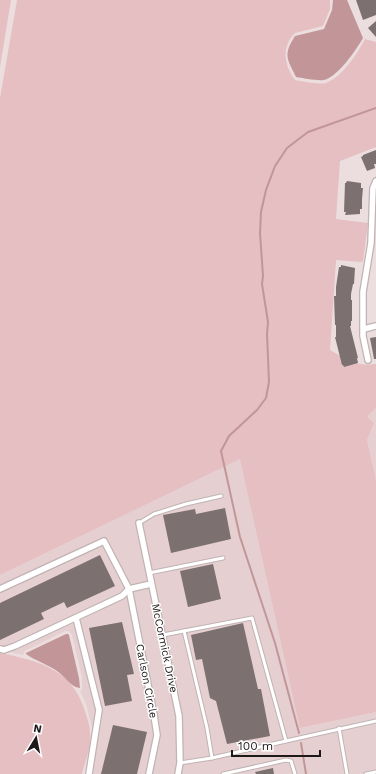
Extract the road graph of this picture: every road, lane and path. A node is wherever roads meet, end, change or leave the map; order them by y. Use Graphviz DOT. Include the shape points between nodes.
graph roads {
  1 [pos="376,181"];
  2 [pos="376,326"];
  3 [pos="364,329"];
  4 [pos="368,360"];
  5 [pos="221,496"];
  6 [pos="139,523"];
  7 [pos="224,558"];
  8 [pos="149,574"];
  9 [pos="151,584"];
  10 [pos="0,589"];
  11 [pos="128,589"];
  12 [pos="76,618"];
  13 [pos="184,631"];
  14 [pos="162,635"];
  15 [pos="0,649"];
  16 [pos="376,721"];
  17 [pos="339,728"];
  18 [pos="286,741"];
  19 [pos="212,758"];
  20 [pos="180,763"];
  21 [pos="376,772"];
  22 [pos="89,774"];
  23 [pos="149,774"];
  24 [pos="178,774"];
  25 [pos="223,774"];
  26 [pos="295,774"];
  27 [pos="348,774"];
  28 [pos="366,774"];
  1 -- 3 [label="street" via="373,188 371,243 363,292"];
  2 -- 3 [label="street"];
  3 -- 4 [label="street"];
  5 -- 6 [label="lane" via="154,514"];
  6 -- 8 [label="street, McCormick Drive"];
  7 -- 8 [label="lane"];
  8 -- 9 [label="street, McCormick Drive"];
  9 -- 11 [label="street"];
  9 -- 14 [label="street, McCormick Drive"];
  10 -- 11 [label="street, Carlson Circle" via="104,541"];
  11 -- 12 [label="street" via="122,596"];
  11 -- 23 [label="street, Carlson Circle" via="156,735"];
  12 -- 15 [label="street" via="15,646"];
  12 -- 22 [label="street" via="99,710"];
  13 -- 14 [label="lane"];
  13 -- 18 [label="lane" via="252,618"];
  13 -- 19 [label="lane"];
  14 -- 20 [label="street, McCormick Drive" via="179,716"];
  16 -- 17 [label="lane"];
  17 -- 18 [label="lane"];
  17 -- 27 [label="lane"];
  18 -- 19 [label="lane"];
  19 -- 20 [label="lane"];
  20 -- 24 [label="street, McCormick Drive"];
  21 -- 28 [label="lane"];
  25 -- 26 [label="lane" via="286,760 291,762"];
}
